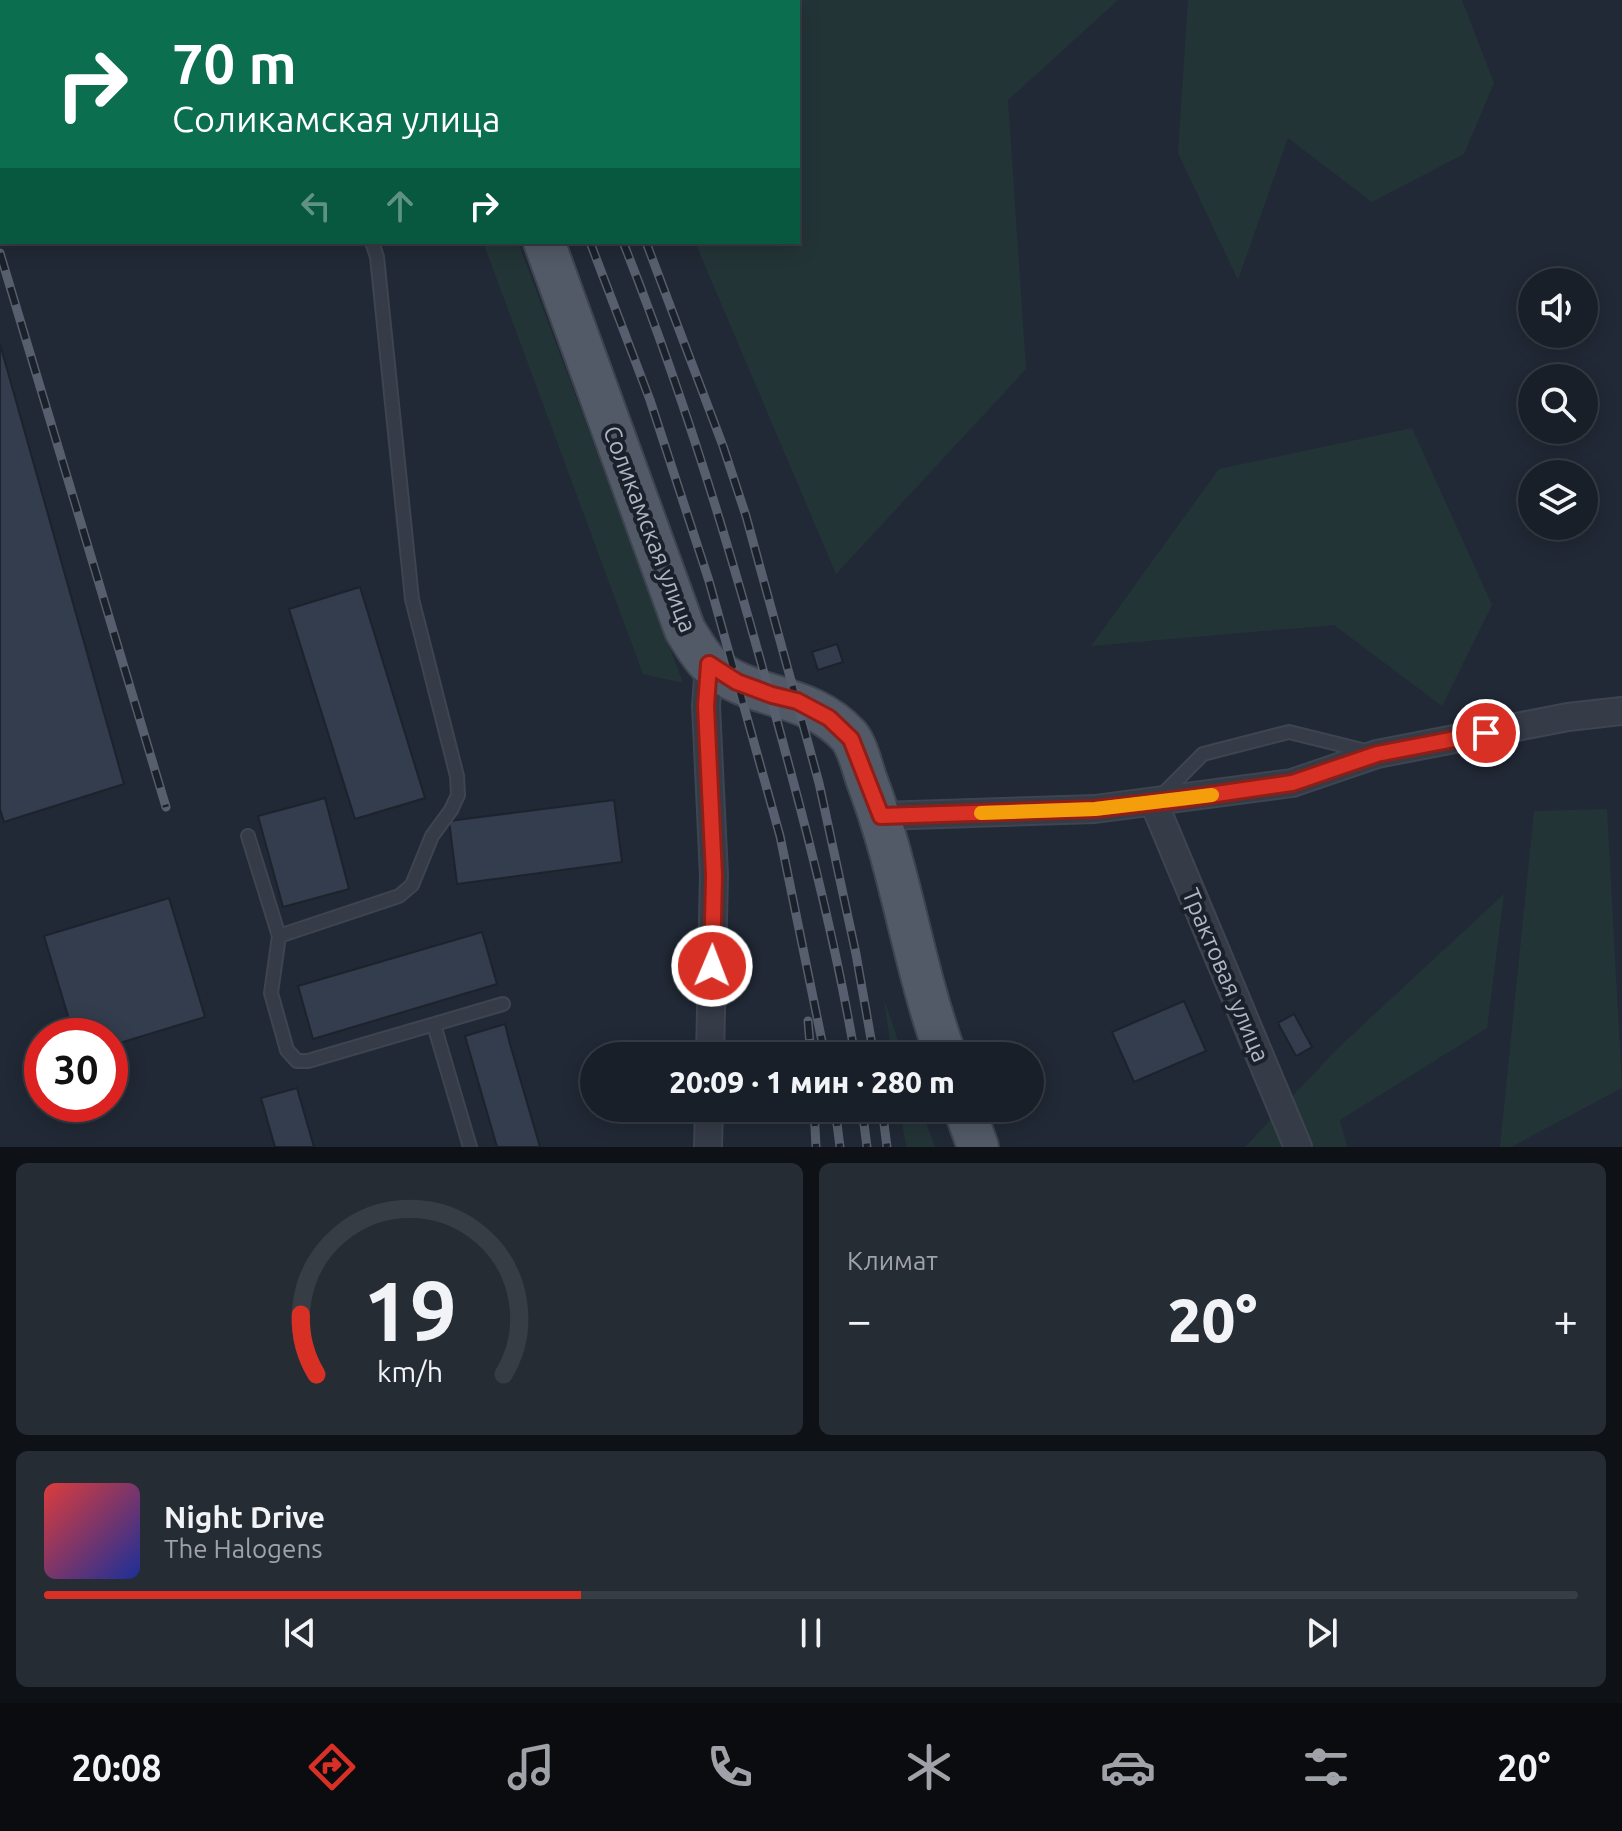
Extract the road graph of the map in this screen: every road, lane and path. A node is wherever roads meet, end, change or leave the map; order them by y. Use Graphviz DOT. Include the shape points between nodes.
graph roads {
  1 [pos="373,244"];
  2 [pos="545,244"];
  3 [pos="709,664"];
  4 [pos="1622,711"];
  5 [pos="1377,754"];
  6 [pos="1154,803"];
  7 [pos="881,816"];
  8 [pos="248,836"];
  9 [pos="279,936"];
  10 [pos="503,1004"];
  11 [pos="434,1025"];
  12 [pos="710,1042"];
  13 [pos="942,1042"];
  14 [pos="709,1122"];
  15 [pos="969,1122"];
  16 [pos="470,1147"];
  17 [pos="708,1147"];
  18 [pos="978,1147"];
  19 [pos="1298,1147"];
  1 -- 9 [label="lane" via="412,599 458,795 432,836 412,885 399,896"];
  2 -- 3 [label="main road, Соликамская улица" via="685,630"];
  3 -- 7 [label="main road, Соликамская улица" via="737,682 797,701 829,718 851,739"];
  3 -- 12 [label="street" via="714,875"];
  4 -- 5 [label="street"];
  5 -- 6 [label="street" via="1292,783"];
  5 -- 6 [label="lane" via="1289,732 1203,754"];
  6 -- 7 [label="street"];
  6 -- 19 [label="street, Трактовая улица"];
  7 -- 13 [label="main road, Соликамская улица"];
  8 -- 9 [label="lane"];
  9 -- 11 [label="lane" via="271,993 287,1050 297,1061"];
  10 -- 11 [label="lane"];
  11 -- 16 [label="lane"];
  14 -- 17 [label="street"];
  15 -- 18 [label="main road"];
}
